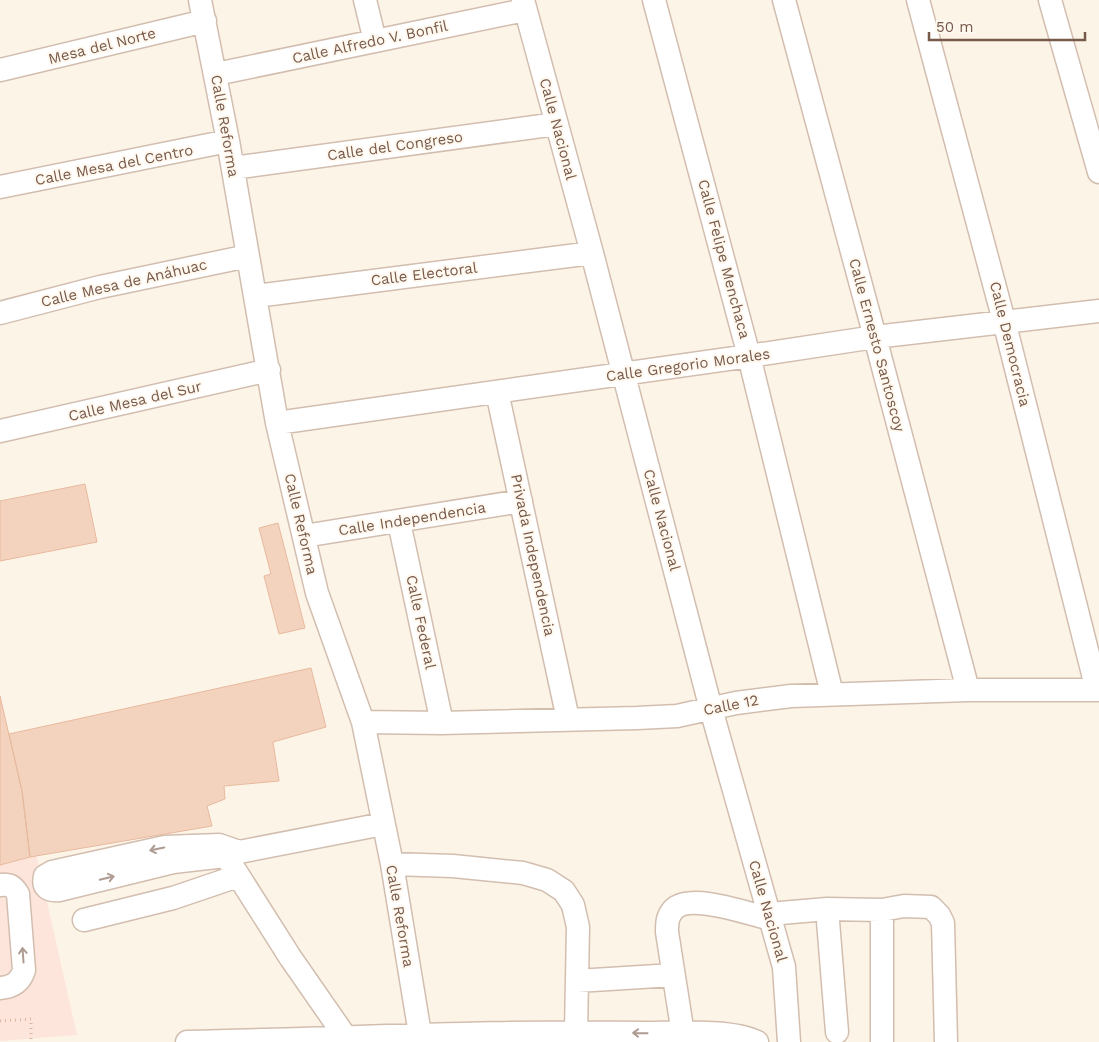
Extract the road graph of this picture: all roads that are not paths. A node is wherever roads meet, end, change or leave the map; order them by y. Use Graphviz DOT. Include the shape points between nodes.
graph roads {
  1 [pos="365,0"];
  2 [pos="654,0"];
  3 [pos="784,0"];
  4 [pos="918,0"];
  5 [pos="1050,0"];
  6 [pos="524,5"];
  7 [pos="202,10"];
  8 [pos="375,41"];
  9 [pos="0,70"];
  10 [pos="216,74"];
  11 [pos="556,124"];
  12 [pos="228,141"];
  13 [pos="233,168"];
  14 [pos="1099,172"];
  15 [pos="0,188"];
  16 [pos="592,253"];
  17 [pos="248,256"];
  18 [pos="256,296"];
  19 [pos="1099,311"];
  20 [pos="0,313"];
  21 [pos="1004,321"];
  22 [pos="875,337"];
  23 [pos="750,356"];
  24 [pos="269,370"];
  25 [pos="623,374"];
  26 [pos="498,392"];
  27 [pos="277,423"];
  28 [pos="0,432"];
  29 [pos="521,501"];
  30 [pos="399,522"];
  31 [pos="304,536"];
  32 [pos="968,690"];
  33 [pos="1098,690"];
  34 [pos="832,694"];
  35 [pos="711,709"];
  36 [pos="568,719"];
  37 [pos="363,722"];
  38 [pos="442,723"];
  39 [pos="383,824"];
  40 [pos="228,851"];
  41 [pos="392,864"];
  42 [pos="238,876"];
  43 [pos="0,885"];
  44 [pos="827,909"];
  45 [pos="882,910"];
  46 [pos="769,917"];
  47 [pos="84,920"];
  48 [pos="673,974"];
  49 [pos="577,980"];
  50 [pos="0,988"];
  51 [pos="576,1032"];
  52 [pos="837,1032"];
  53 [pos="683,1034"];
  54 [pos="420,1039"];
  55 [pos="348,1040"];
  56 [pos="187,1042"];
  57 [pos="757,1042"];
  58 [pos="788,1042"];
  59 [pos="882,1042"];
  60 [pos="946,1042"];
  1 -- 8 [label="street"];
  2 -- 23 [label="street, Calle Felipe Menchaca"];
  3 -- 22 [label="street, Calle Ernesto Santoscoy"];
  4 -- 21 [label="street, Calle Democracia"];
  5 -- 14 [label="street"];
  6 -- 8 [label="street, Calle Alfredo V. Bonfil"];
  6 -- 11 [label="street, Calle Nacional"];
  7 -- 9 [label="street, Mesa del Norte"];
  7 -- 10 [label="street, Calle Reforma"];
  8 -- 10 [label="street, Calle Alfredo V. Bonfil"];
  10 -- 12 [label="street, Calle Reforma"];
  11 -- 13 [label="street, Calle del Congreso"];
  11 -- 16 [label="street, Calle Nacional"];
  12 -- 13 [label="street, Calle Reforma"];
  12 -- 15 [label="street, Calle Mesa del Centro"];
  13 -- 17 [label="street, Calle Reforma"];
  16 -- 18 [label="street, Calle Electoral"];
  16 -- 25 [label="street, Calle Nacional"];
  17 -- 18 [label="street, Calle Reforma"];
  17 -- 20 [label="street, Calle Mesa de Anáhuac" via="100,287"];
  18 -- 24 [label="street, Calle Reforma"];
  19 -- 21 [label="street, Calle Gregorio Morales"];
  21 -- 22 [label="street, Calle Gregorio Morales"];
  21 -- 33 [label="street, Calle Democracia"];
  22 -- 23 [label="street, Calle Gregorio Morales"];
  22 -- 32 [label="street, Calle Ernesto Santoscoy"];
  23 -- 25 [label="street, Calle Gregorio Morales"];
  23 -- 34 [label="street, Calle Felipe Menchaca"];
  24 -- 27 [label="street, Calle Reforma"];
  24 -- 28 [label="street, Calle Mesa del Sur"];
  25 -- 26 [label="street, Calle Gregorio Morales"];
  25 -- 35 [label="street, Calle Nacional"];
  26 -- 27 [label="street, Calle Gregorio Morales"];
  26 -- 29 [label="street, Privada Independencia"];
  27 -- 31 [label="street, Calle Reforma"];
  29 -- 30 [label="street, Calle Independencia"];
  29 -- 36 [label="street, Privada Independencia"];
  30 -- 31 [label="street, Calle Independencia"];
  30 -- 38 [label="street, Calle Federal"];
  31 -- 37 [label="street, Calle Reforma" via="317,593"];
  32 -- 33 [label="street, Calle 12"];
  32 -- 34 [label="street, Calle 12"];
  34 -- 35 [label="street, Calle 12" via="765,698"];
  35 -- 36 [label="street, Calle 12" via="677,716"];
  35 -- 46 [label="street, Calle Nacional"];
  36 -- 38 [label="street, Calle 12"];
  37 -- 38 [label="street, Calle 12"];
  37 -- 39 [label="street, Calle Reforma"];
  39 -- 40 [label="street"];
  39 -- 41 [label="street, Calle Reforma"];
  40 -- 40 [label="street, one-way" via="165,847 52,872 45,876 44,882 48,890 60,890"];
  40 -- 42 [label="street"];
  41 -- 49 [label="street" via="523,873 548,880 564,891 573,905 578,927"];
  41 -- 54 [label="street, Calle Reforma"];
  42 -- 47 [label="street" via="173,898"];
  42 -- 55 [label="street"];
  50 -- 43 [label="street, one-way" via="15,984 24,970 18,894 14,887"];
  44 -- 45 [label="street"];
  44 -- 46 [label="street"];
  44 -- 52 [label="street"];
  45 -- 59 [label="street"];
  45 -- 60 [label="street" via="904,906 931,908 939,914 943,923"];
  46 -- 48 [label="street" via="705,904 679,906 667,920"];
  46 -- 58 [label="street, Calle Nacional" via="784,967"];
  48 -- 49 [label="street"];
  48 -- 53 [label="street"];
  49 -- 51 [label="street"];
  53 -- 51 [label="street, one-way"];
  51 -- 54 [label="street"];
  53 -- 57 [label="street" via="728,1034"];
  54 -- 55 [label="street"];
  55 -- 56 [label="street"];
}
